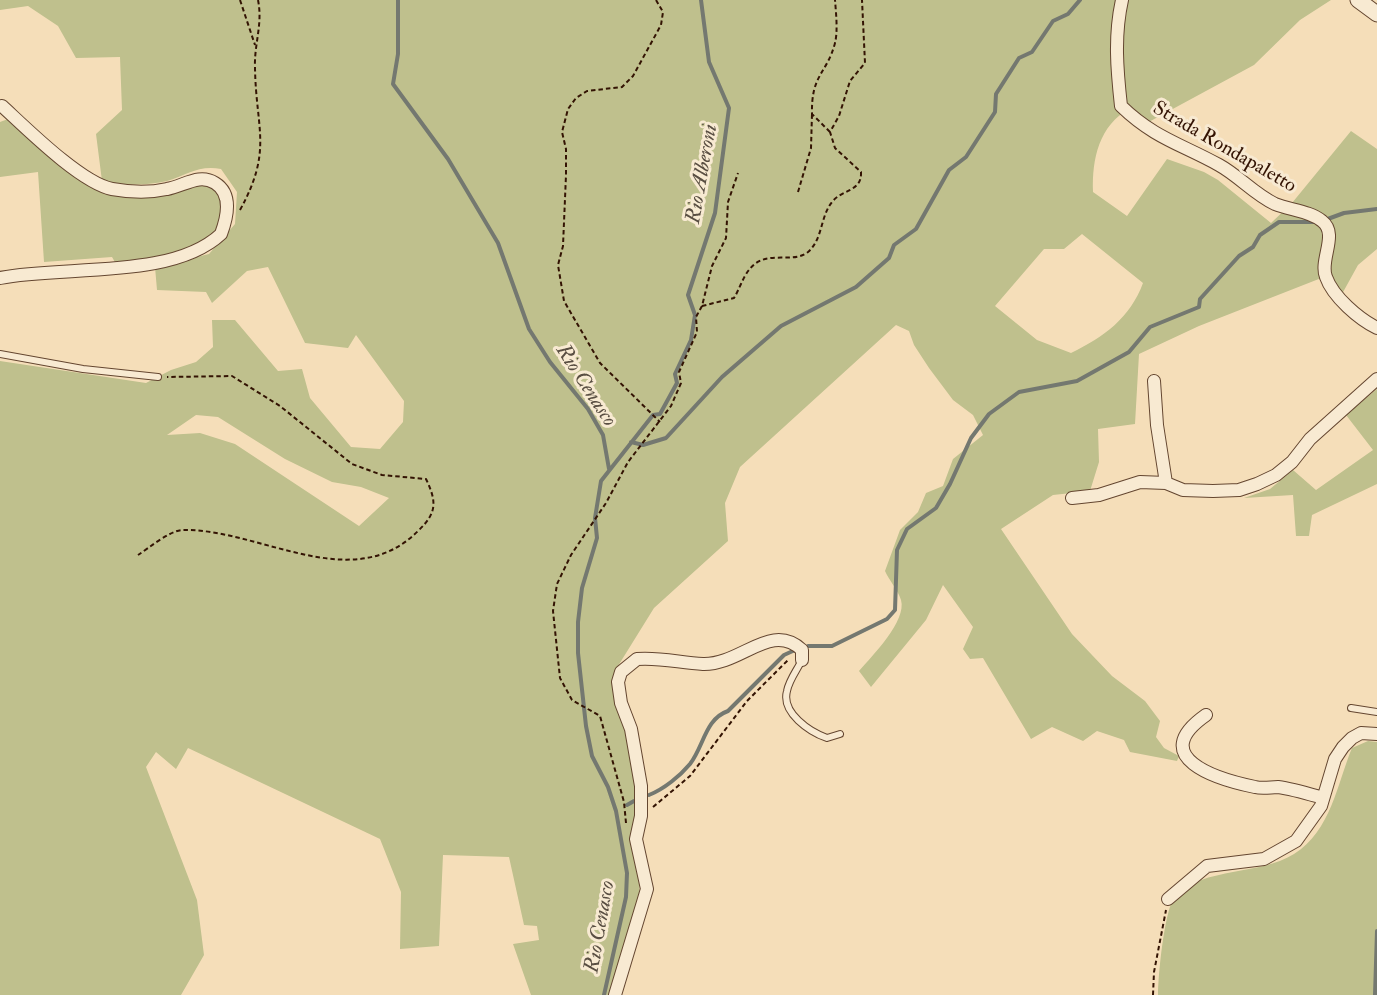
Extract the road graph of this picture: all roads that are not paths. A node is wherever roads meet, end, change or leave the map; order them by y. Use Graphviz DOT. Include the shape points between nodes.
graph roads {
  1 [pos="1122,0"];
  2 [pos="1358,0"];
  3 [pos="1377,14"];
  4 [pos="2,106"];
  5 [pos="0,278"];
  6 [pos="1377,328"];
  7 [pos="0,354"];
  8 [pos="158,377"];
  9 [pos="1377,379"];
  10 [pos="1154,381"];
  11 [pos="1166,483"];
  12 [pos="1072,498"];
  13 [pos="802,658"];
  14 [pos="1351,708"];
  15 [pos="1377,712"];
  16 [pos="1206,715"];
  17 [pos="840,734"];
  18 [pos="1377,734"];
  19 [pos="1323,798"];
  20 [pos="1168,899"];
  21 [pos="615,995"];
  1 -- 6 [label="street, Strada Rondapaletto" via="1116,46 1121,106 1139,123 1177,147 1220,165 1274,203 1325,224 1330,239 1324,256 1325,277 1341,300"];
  2 -- 3 [label="street"];
  4 -- 5 [label="street" via="40,141 99,185 137,191 166,189 197,178 216,184 227,200 221,234 208,246 173,258"];
  7 -- 8 [label="lane"];
  9 -- 11 [label="street" via="1276,475 1239,490 1183,490"];
  10 -- 11 [label="street"];
  11 -- 12 [label="street" via="1140,482 1099,495"];
  13 -- 17 [label="lane" via="787,690 790,710 813,733 827,738"];
  13 -- 21 [label="street" via="802,650 793,641 781,638 716,662 638,659 621,672 621,703 631,729 639,772 641,816 636,839 646,889"];
  14 -- 15 [label="lane"];
  16 -- 19 [label="street" via="1185,732 1181,741 1182,749 1196,766 1257,788 1280,788"];
  18 -- 19 [label="street" via="1361,734 1343,747 1335,759"];
  19 -- 20 [label="street" via="1306,828 1285,850 1264,859 1207,866"];
}
